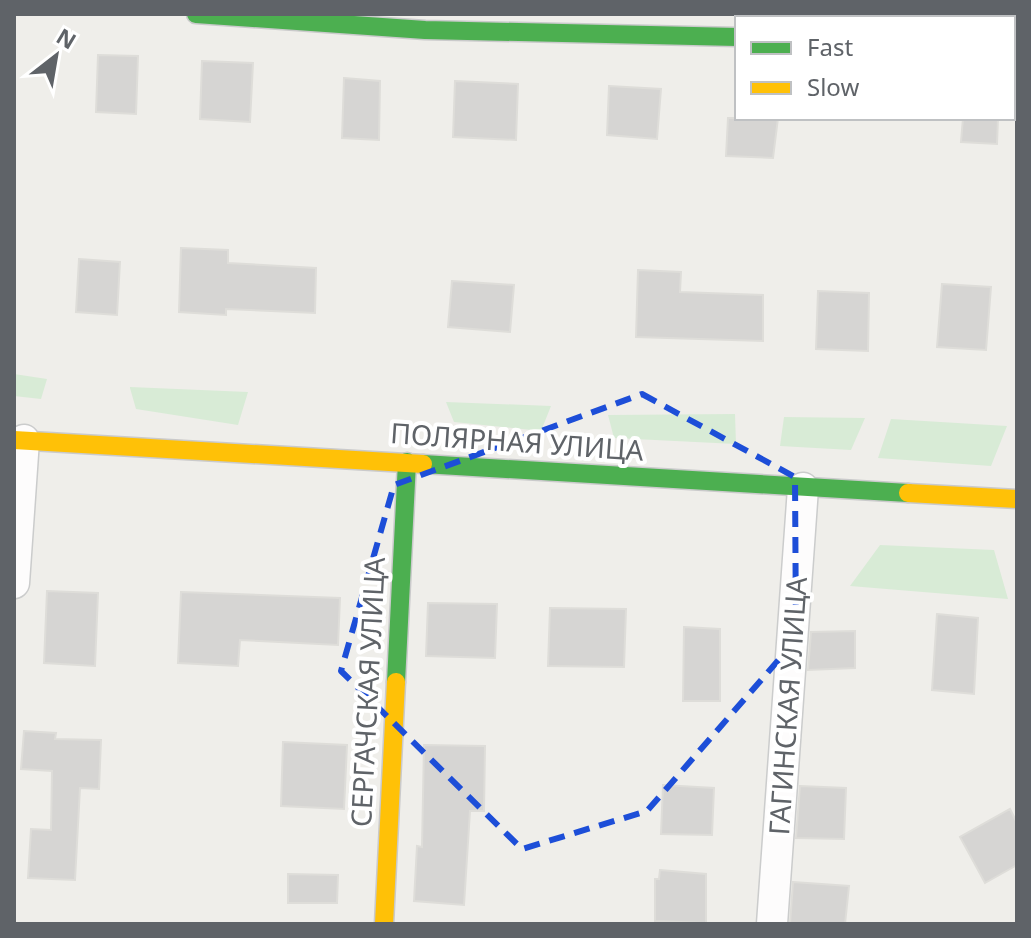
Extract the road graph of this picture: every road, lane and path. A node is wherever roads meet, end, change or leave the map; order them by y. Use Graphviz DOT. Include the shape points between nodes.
graph roads {
  1 [pos="196,14"];
  2 [pos="446,22"];
  3 [pos="733,29"];
  4 [pos="19,440"];
  5 [pos="407,462"];
  6 [pos="803,488"];
  7 [pos="1017,499"];
  8 [pos="14,583"];
  9 [pos="384,924"];
  10 [pos="772,924"];
  1 -- 2 [label="main road"];
  2 -- 3 [label="main road"];
  4 -- 5 [label="main road, ПОЛЯРНАЯ УЛИЦА"];
  4 -- 8 [label="street"];
  5 -- 6 [label="main road, ПОЛЯРНАЯ УЛИЦА"];
  5 -- 9 [label="main road, СЕРГАЧСКАЯ УЛИЦА"];
  6 -- 7 [label="main road, ПОЛЯРНАЯ УЛИЦА"];
  6 -- 10 [label="street, ГАГИНСКАЯ УЛИЦА"];
}
